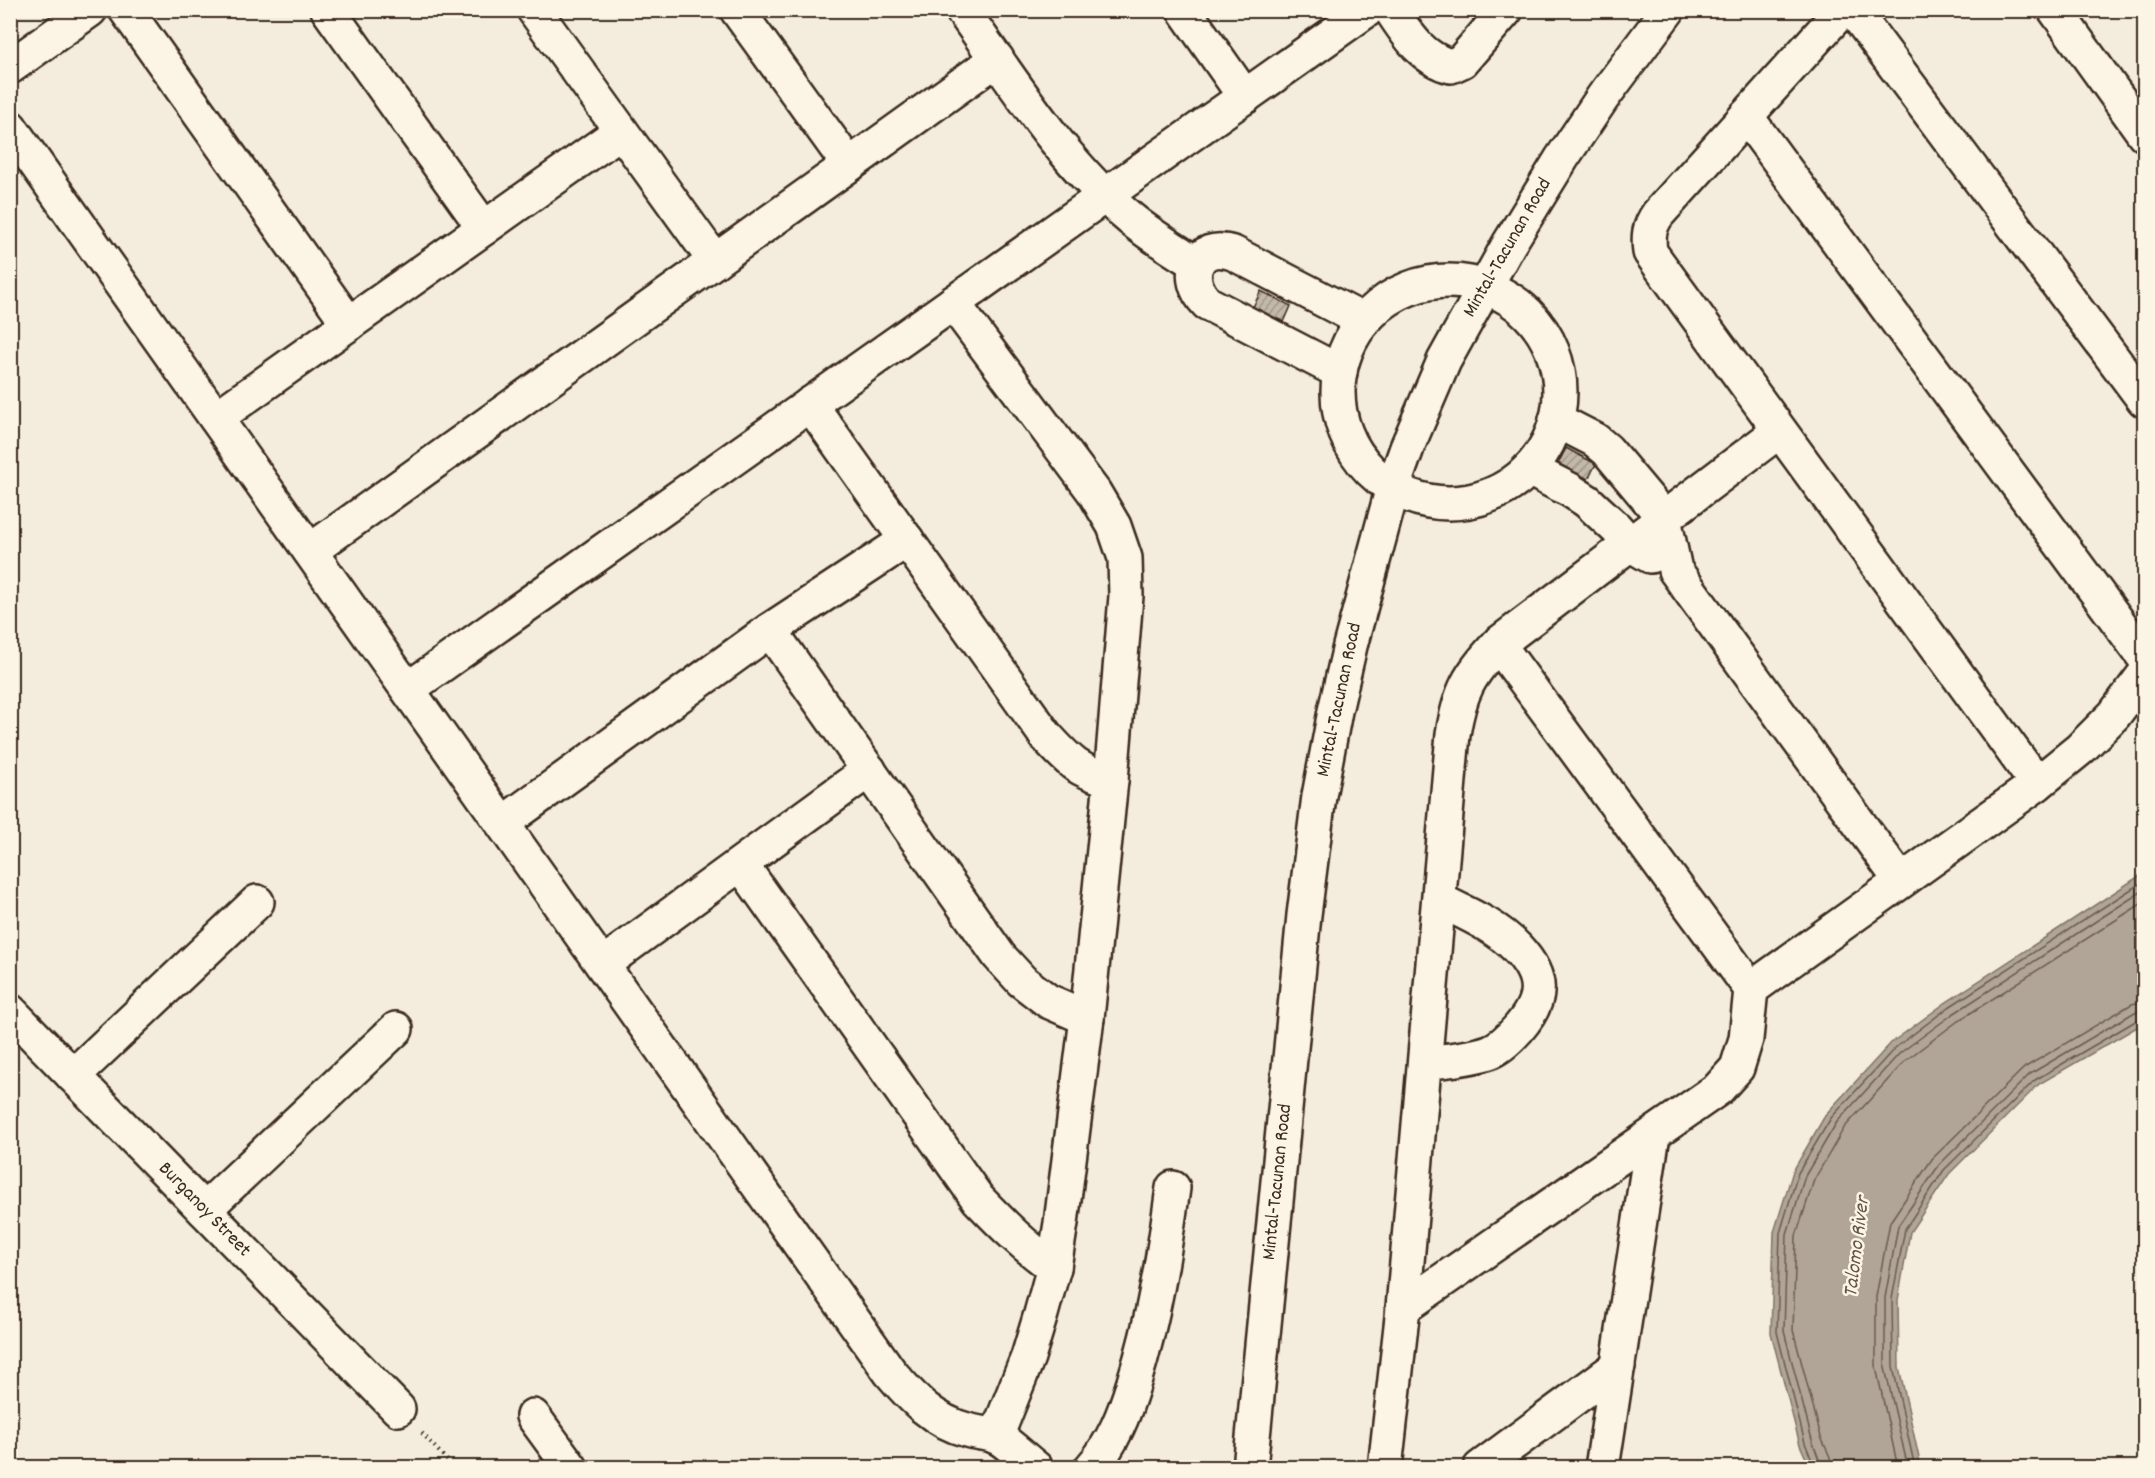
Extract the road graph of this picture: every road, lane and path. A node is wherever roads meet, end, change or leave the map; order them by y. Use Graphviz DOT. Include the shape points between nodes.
graph roads {
  1 [pos="90,10"];
  2 [pos="126,10"];
  3 [pos="328,10"];
  4 [pos="534,10"];
  5 [pos="737,10"];
  6 [pos="962,10"];
  7 [pos="1184,10"];
  8 [pos="1367,10"];
  9 [pos="1391,10"];
  10 [pos="1506,10"];
  11 [pos="1668,10"];
  12 [pos="1842,10"];
  13 [pos="1853,10"];
  14 [pos="2055,10"];
  15 [pos="997,59"];
  16 [pos="10,67"];
  17 [pos="1245,97"];
  18 [pos="1746,116"];
  19 [pos="10,128"];
  20 [pos="621,131"];
  21 [pos="2145,134"];
  22 [pos="849,165"];
  23 [pos="1105,196"];
  24 [pos="484,228"];
  25 [pos="716,261"];
  26 [pos="1197,264"];
  27 [pos="1484,288"];
  28 [pos="953,303"];
  29 [pos="1364,321"];
  30 [pos="349,324"];
  31 [pos="1340,372"];
  32 [pos="2145,400"];
  33 [pos="810,404"];
  34 [pos="216,418"];
  35 [pos="1556,420"];
  36 [pos="1779,431"];
  37 [pos="1529,469"];
  38 [pos="1393,487"];
  39 [pos="1664,518"];
  40 [pos="907,540"];
  41 [pos="1630,544"];
  42 [pos="310,552"];
  43 [pos="1675,570"];
  44 [pos="770,630"];
  45 [pos="1498,644"];
  46 [pos="2145,657"];
  47 [pos="2145,675"];
  48 [pos="408,689"];
  49 [pos="869,770"];
  50 [pos="1111,780"];
  51 [pos="2037,784"];
  52 [pos="502,823"];
  53 [pos="741,864"];
  54 [pos="1901,881"];
  55 [pos="1439,900"];
  56 [pos="257,902"];
  57 [pos="603,964"];
  58 [pos="1751,989"];
  59 [pos="10,1011"];
  60 [pos="1087,1018"];
  61 [pos="396,1029"];
  62 [pos="1425,1063"];
  63 [pos="73,1076"];
  64 [pos="1653,1135"];
  65 [pos="1173,1188"];
  66 [pos="204,1210"];
  67 [pos="1054,1267"];
  68 [pos="1403,1308"];
  69 [pos="1618,1366"];
  70 [pos="398,1409"];
  71 [pos="532,1416"];
  72 [pos="996,1437"];
  73 [pos="454,1467"];
  74 [pos="571,1467"];
  75 [pos="1035,1467"];
  76 [pos="1091,1467"];
  77 [pos="1250,1467"];
  78 [pos="1385,1467"];
  79 [pos="1480,1467"];
  80 [pos="1602,1467"];
  1 -- 16 [label="street"];
  2 -- 30 [label="street"];
  3 -- 24 [label="street"];
  4 -- 20 [label="street"];
  5 -- 22 [label="street"];
  6 -- 15 [label="street"];
  7 -- 17 [label="street"];
  8 -- 17 [label="street"];
  9 -- 10 [label="street" via="1424,53 1437,63 1451,66 1462,61"];
  11 -- 27 [label="street, Mintal-Tacunan Road" via="1562,158"];
  12 -- 18 [label="street"];
  13 -- 32 [label="street"];
  14 -- 21 [label="street"];
  15 -- 22 [label="street"];
  15 -- 23 [label="street" via="1044,124"];
  17 -- 23 [label="street"];
  18 -- 36 [label="street" via="1658,214 1648,237 1650,252 1659,267"];
  18 -- 46 [label="street"];
  19 -- 34 [label="street"];
  20 -- 24 [label="street"];
  20 -- 25 [label="street"];
  22 -- 25 [label="street"];
  23 -- 26 [label="street" via="1165,245"];
  23 -- 28 [label="street"];
  24 -- 30 [label="street"];
  25 -- 42 [label="street"];
  26 -- 29 [label="street" via="1214,250 1233,253"];
  26 -- 31 [label="street" via="1194,285 1207,303"];
  27 -- 29 [label="street" via="1455,282 1425,284 1385,301"];
  27 -- 35 [label="street" via="1509,299 1530,317 1545,339 1559,379"];
  27 -- 38 [label="street, Mintal-Tacunan Road" via="1436,378"];
  28 -- 33 [label="street"];
  28 -- 50 [label="street" via="1094,492 1114,526 1125,558 1126,596"];
  29 -- 31 [label="street" via="1349,345"];
  30 -- 34 [label="street"];
  31 -- 38 [label="street" via="1340,412 1348,438 1371,471"];
  33 -- 40 [label="street"];
  33 -- 48 [label="street"];
  34 -- 42 [label="street"];
  35 -- 37 [label="street" via="1546,446"];
  35 -- 39 [label="street" via="1596,440"];
  36 -- 39 [label="street"];
  36 -- 51 [label="street"];
  37 -- 38 [label="street" via="1497,492 1458,503 1418,498"];
  37 -- 41 [label="street" via="1587,501"];
  38 -- 77 [label="street, Mintal-Tacunan Road" via="1350,646 1319,795"];
  39 -- 41 [label="street"];
  39 -- 43 [label="street"];
  40 -- 44 [label="street"];
  40 -- 50 [label="street" via="1046,736 1085,772"];
  41 -- 43 [label="street"];
  41 -- 45 [label="street"];
  42 -- 48 [label="street"];
  43 -- 54 [label="street"];
  44 -- 49 [label="street"];
  44 -- 52 [label="street"];
  45 -- 55 [label="street" via="1482,661 1458,703"];
  45 -- 58 [label="street"];
  47 -- 51 [label="street" via="2114,715"];
  48 -- 52 [label="street"];
  49 -- 53 [label="street"];
  49 -- 60 [label="street" via="999,956 1048,1001"];
  50 -- 60 [label="street"];
  51 -- 54 [label="street"];
  52 -- 57 [label="street"];
  53 -- 57 [label="street"];
  53 -- 67 [label="street" via="972,1190 1003,1226"];
  54 -- 58 [label="street"];
  55 -- 62 [label="street"];
  55 -- 62 [label="street" via="1495,929 1518,949 1533,970 1538,990 1535,1006 1526,1020 1510,1038 1490,1051"];
  56 -- 63 [label="street"];
  57 -- 72 [label="street" via="890,1372 926,1410 945,1422"];
  58 -- 64 [label="street" via="1746,1039 1737,1068 1718,1089"];
  59 -- 63 [label="street, Burganoy Street"];
  60 -- 67 [label="street"];
  61 -- 66 [label="street"];
  62 -- 68 [label="street"];
  63 -- 66 [label="street, Burganoy Street"];
  64 -- 68 [label="street"];
  64 -- 69 [label="street"];
  65 -- 76 [label="street" via="1159,1285 1145,1347 1127,1406 1109,1444"];
  66 -- 70 [label="street, Burganoy Street"];
  67 -- 72 [label="street" via="1028,1357"];
  68 -- 78 [label="street"];
  69 -- 79 [label="street"];
  69 -- 80 [label="street"];
  70 -- 73 [label="path"];
  71 -- 74 [label="street"];
  72 -- 75 [label="street"];
}
